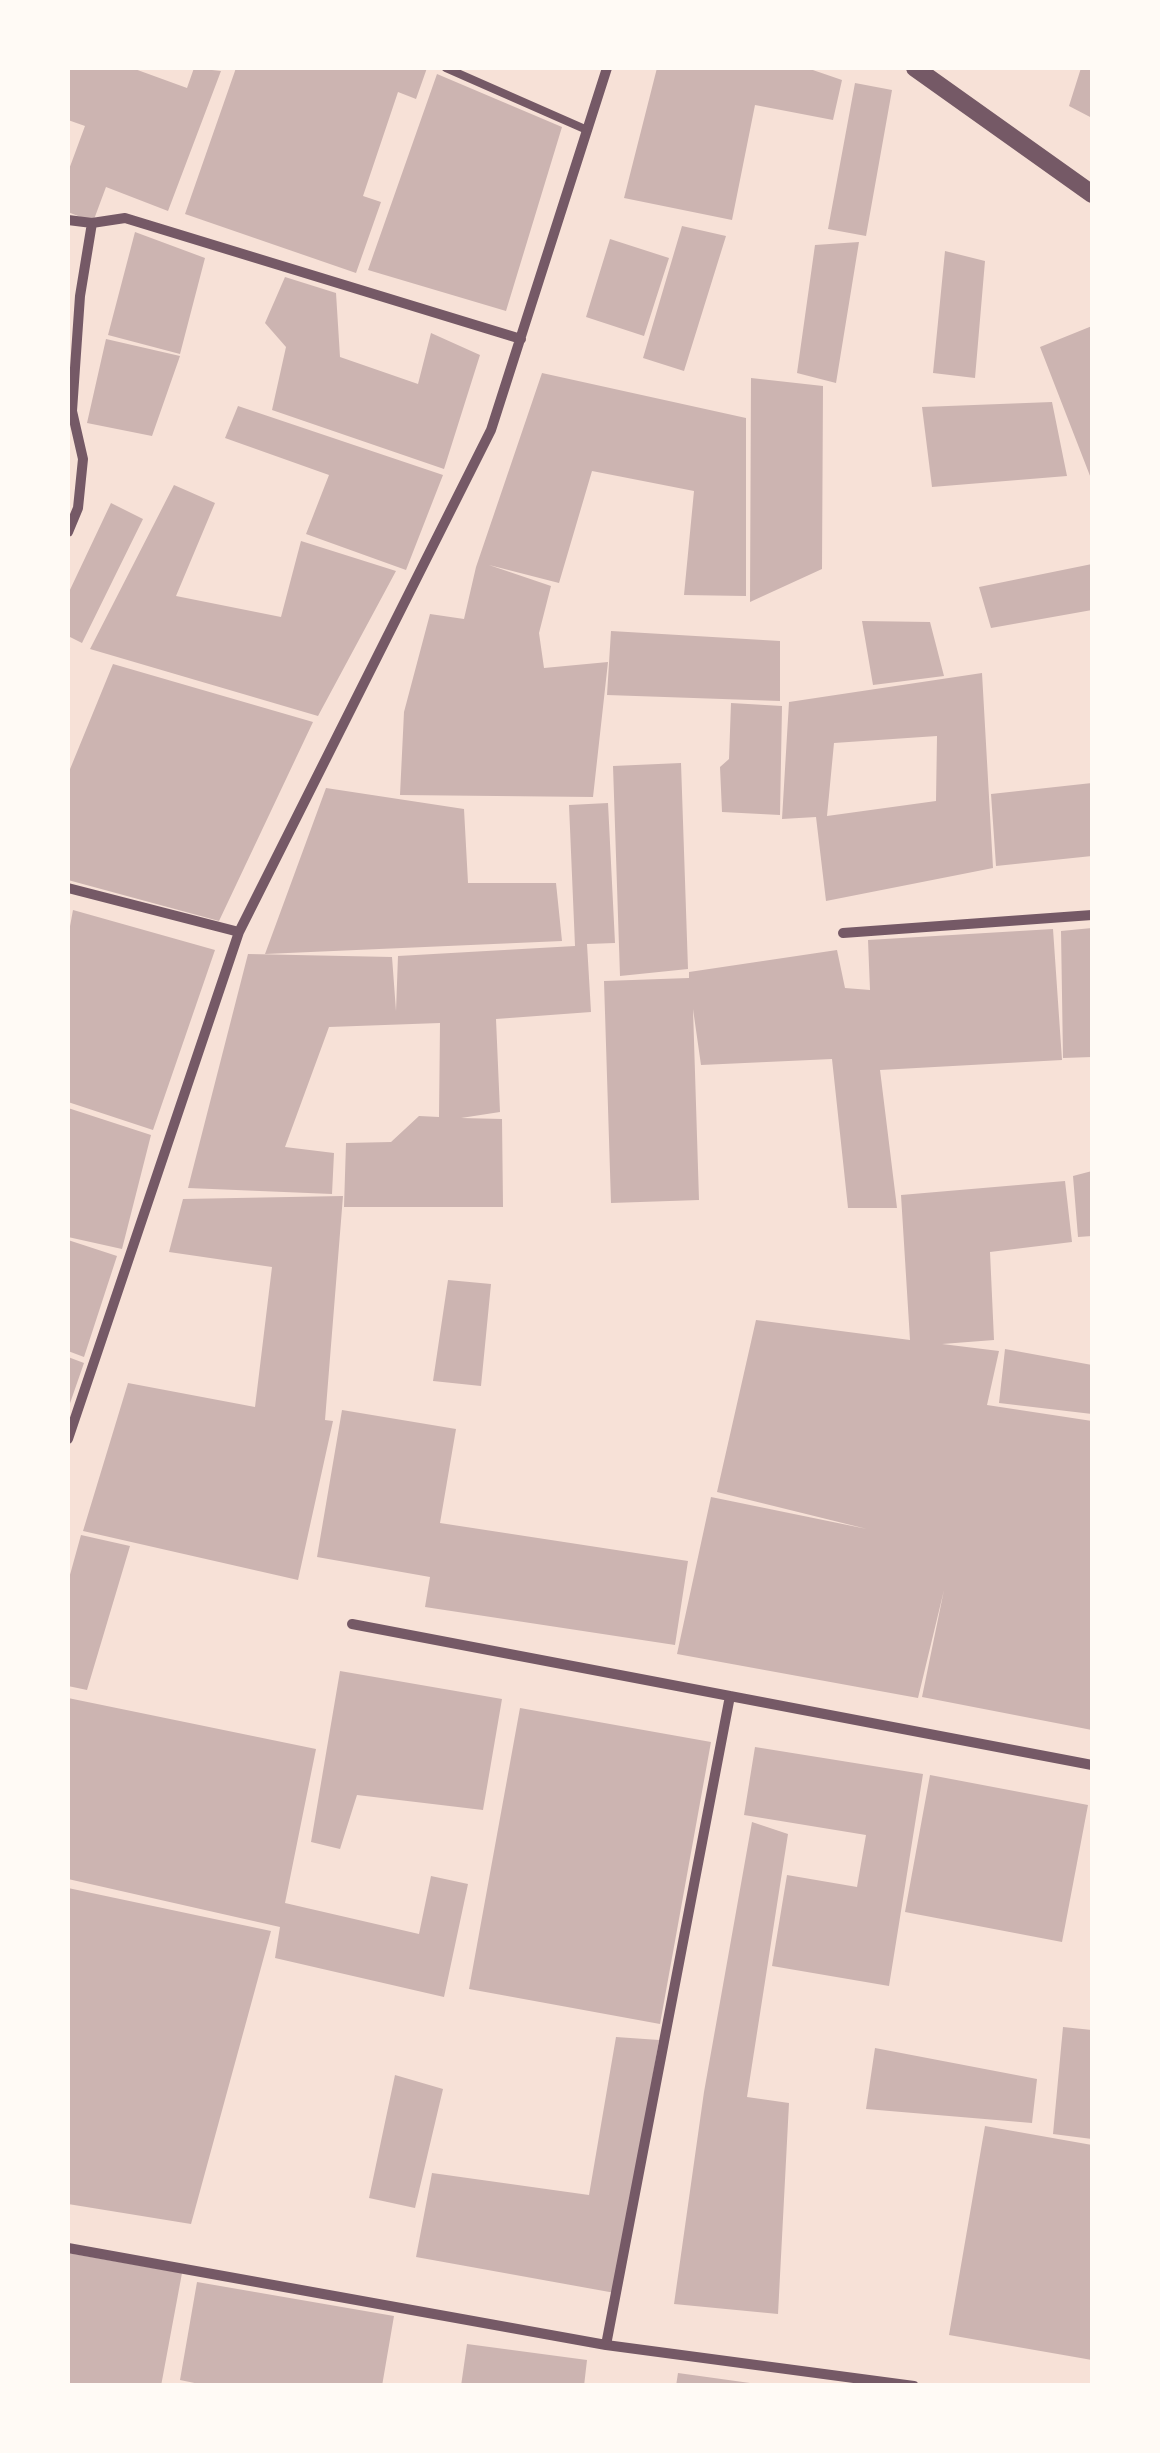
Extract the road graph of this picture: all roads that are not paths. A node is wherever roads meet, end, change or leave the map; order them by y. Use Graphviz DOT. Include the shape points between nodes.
graph roads {
  1 [pos="446,68"];
  2 [pos="607,68"];
  3 [pos="919,68"];
  4 [pos="588,130"];
  5 [pos="1092,194"];
  6 [pos="68,220"];
  7 [pos="92,223"];
  8 [pos="521,338"];
  9 [pos="68,532"];
  10 [pos="68,888"];
  11 [pos="1092,915"];
  12 [pos="239,932"];
  13 [pos="843,933"];
  14 [pos="68,1439"];
  15 [pos="352,1624"];
  16 [pos="730,1696"];
  17 [pos="1092,1765"];
  18 [pos="68,2248"];
  19 [pos="606,2344"];
  20 [pos="914,2386"];
  1 -- 4 [label="lane"];
  2 -- 4 [label="street"];
  3 -- 5 [label="street"];
  4 -- 8 [label="street"];
  6 -- 7 [label="street"];
  7 -- 8 [label="street" via="125,218"];
  7 -- 9 [label="street" via="72,411 83,459"];
  8 -- 12 [label="street" via="492,430"];
  10 -- 12 [label="street"];
  11 -- 13 [label="street"];
  12 -- 14 [label="street"];
  15 -- 16 [label="street"];
  16 -- 17 [label="street"];
  16 -- 19 [label="street"];
  18 -- 19 [label="street"];
  19 -- 20 [label="street"];
}
